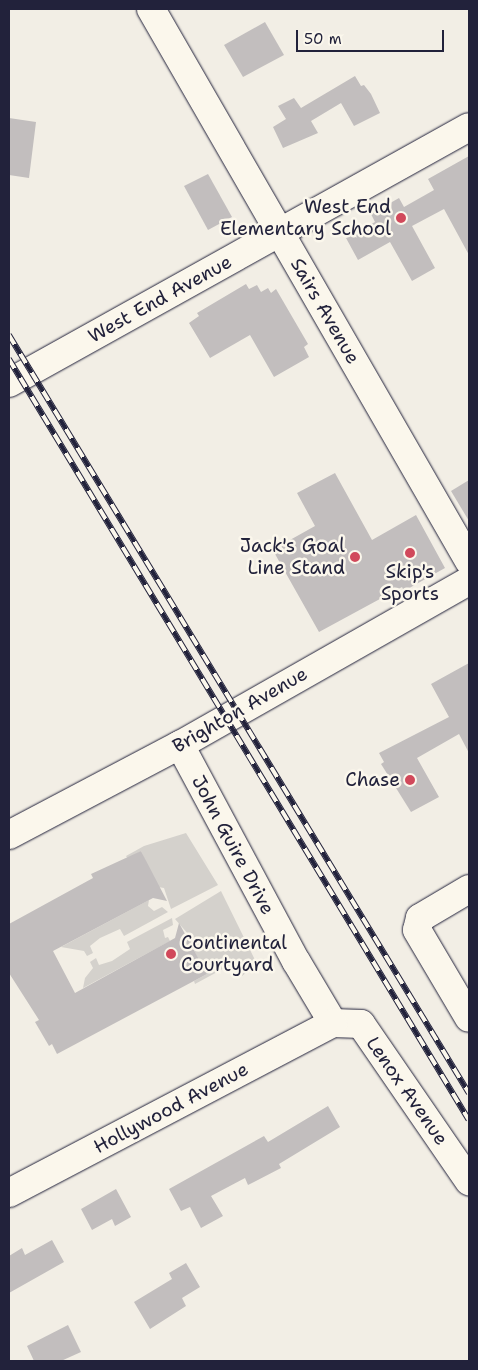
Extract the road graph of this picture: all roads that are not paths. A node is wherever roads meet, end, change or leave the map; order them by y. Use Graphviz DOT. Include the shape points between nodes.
graph roads {
  1 [pos="151,9"];
  2 [pos="469,127"];
  3 [pos="280,233"];
  4 [pos="9,383"];
  5 [pos="469,561"];
  6 [pos="469,581"];
  7 [pos="180,745"];
  8 [pos="9,836"];
  9 [pos="469,889"];
  10 [pos="469,1018"];
  11 [pos="333,1023"];
  12 [pos="469,1181"];
  13 [pos="9,1193"];
  1 -- 3 [label="street, Sairs Avenue"];
  2 -- 3 [label="street, West End Avenue"];
  3 -- 4 [label="street, West End Avenue"];
  3 -- 5 [label="street, Sairs Avenue"];
  6 -- 7 [label="street, Brighton Avenue"];
  7 -- 8 [label="street, Brighton Avenue"];
  7 -- 11 [label="street, John Guire Drive" via="296,961"];
  9 -- 10 [label="street" via="420,918 417,930"];
  11 -- 12 [label="street, Lenox Avenue" via="361,1024"];
  11 -- 13 [label="street, Hollywood Avenue"];
}
